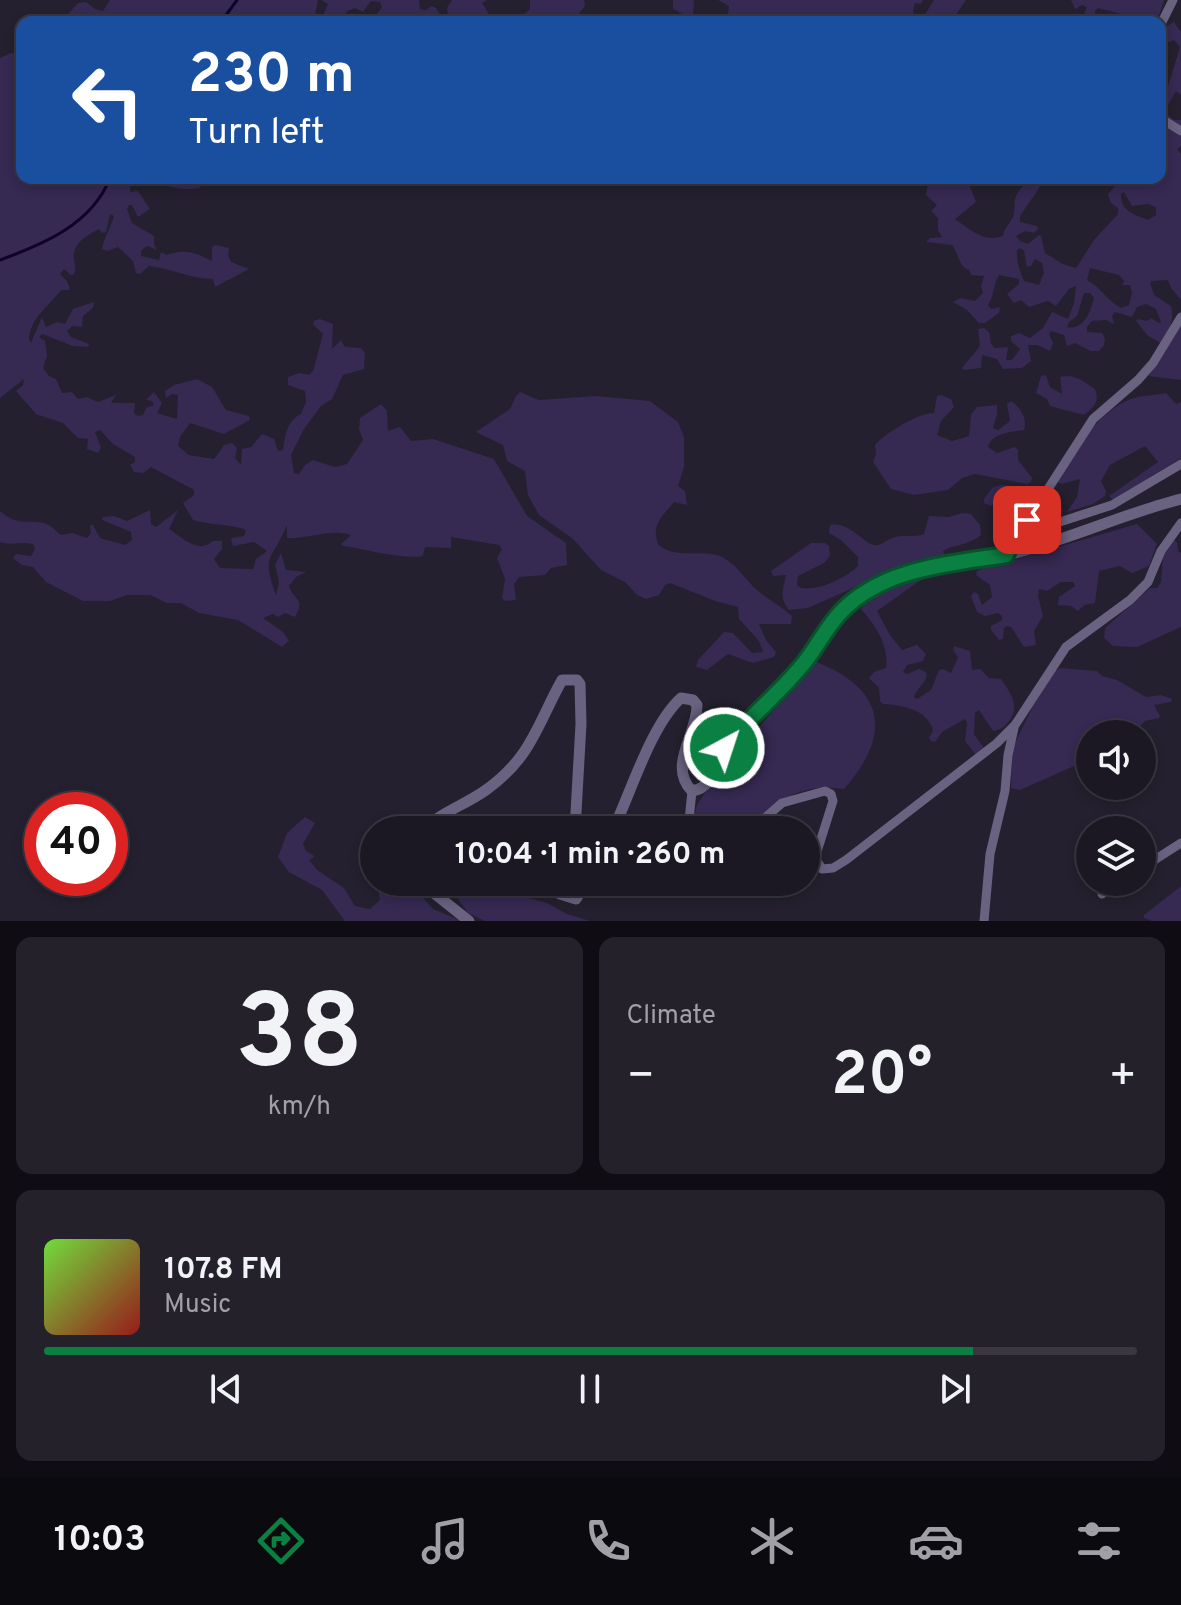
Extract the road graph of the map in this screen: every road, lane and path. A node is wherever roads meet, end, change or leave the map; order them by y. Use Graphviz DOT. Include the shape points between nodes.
graph roads {
  1 [pos="1181,317"];
  2 [pos="1181,464"];
  3 [pos="1181,499"];
  4 [pos="1181,523"];
  5 [pos="1014,537"];
  6 [pos="1006,555"];
  7 [pos="1015,725"];
  8 [pos="692,791"];
  9 [pos="441,816"];
  10 [pos="576,816"];
  11 [pos="619,816"];
  12 [pos="689,816"];
  13 [pos="767,816"];
  14 [pos="820,842"];
  15 [pos="1181,843"];
  16 [pos="1156,859"];
  17 [pos="820,866"];
  18 [pos="438,896"];
  19 [pos="469,921"];
  20 [pos="984,921"];
  1 -- 5 [label="street" via="1153,363 1093,419"];
  2 -- 5 [label="street" via="1112,505"];
  3 -- 6 [label="street"];
  4 -- 7 [label="street" via="1148,582 1066,647"];
  5 -- 6 [label="street"];
  6 -- 8 [label="street" via="930,566 863,594 842,611 804,663 724,748 705,785"];
  7 -- 17 [label="street" via="833,868"];
  7 -- 20 [label="street" via="990,854"];
  8 -- 11 [label="street" via="683,769 697,705 681,698 661,724"];
  8 -- 12 [label="street"];
  9 -- 10 [label="street" via="511,769 535,739 562,680 570,679 581,690"];
  13 -- 14 [label="street" via="782,803 825,791 833,801"];
  15 -- 16 [label="street"];
  18 -- 19 [label="street"];
}
